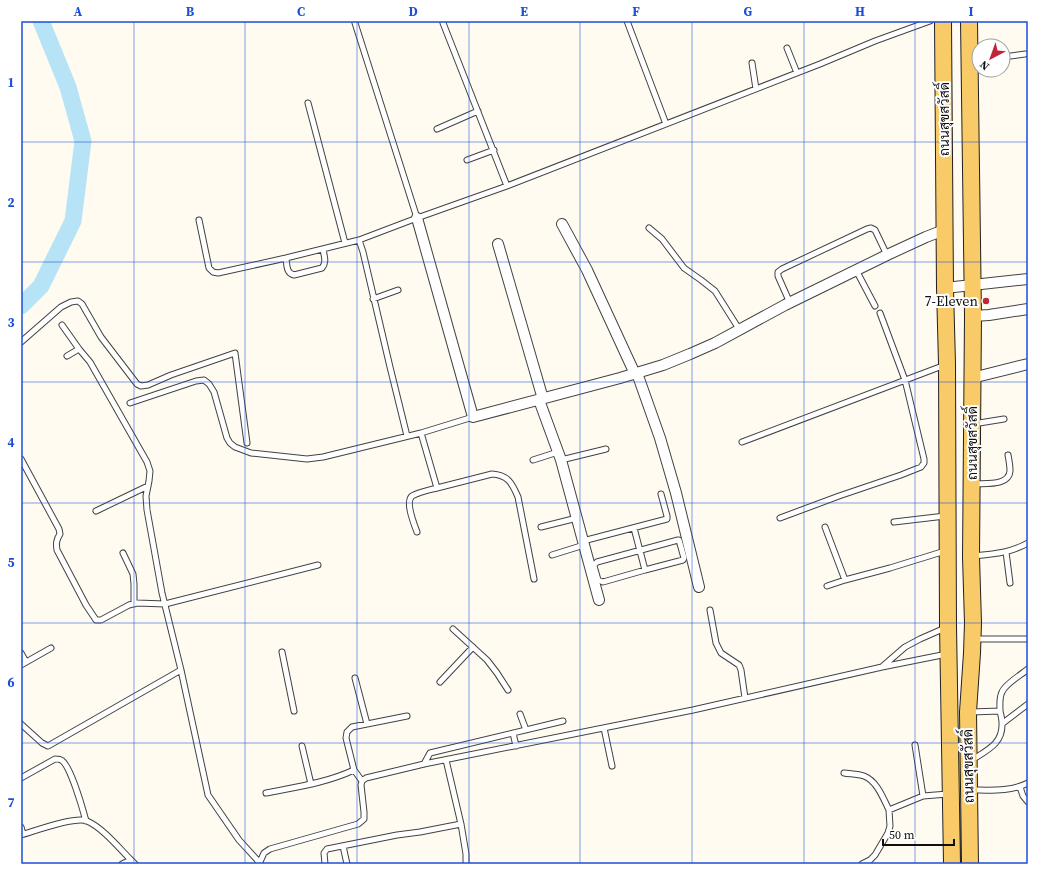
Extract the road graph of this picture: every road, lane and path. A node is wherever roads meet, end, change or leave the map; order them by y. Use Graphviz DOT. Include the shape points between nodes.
graph roads {
  1 [pos="627,21"];
  2 [pos="930,21"];
  3 [pos="943,21"];
  4 [pos="969,21"];
  5 [pos="355,23"];
  6 [pos="444,23"];
  7 [pos="787,48"];
  8 [pos="1025,54"];
  9 [pos="1011,56"];
  10 [pos="752,63"];
  11 [pos="797,73"];
  12 [pos="756,89"];
  13 [pos="308,103"];
  14 [pos="478,111"];
  15 [pos="666,124"];
  16 [pos="437,129"];
  17 [pos="494,150"];
  18 [pos="467,160"];
  19 [pos="507,186"];
  20 [pos="417,218"];
  21 [pos="199,220"];
  22 [pos="562,224"];
  23 [pos="649,228"];
  24 [pos="944,230"];
  25 [pos="359,240"];
  26 [pos="345,243"];
  27 [pos="498,244"];
  28 [pos="323,249"];
  29 [pos="887,255"];
  30 [pos="286,258"];
  31 [pos="856,270"];
  32 [pos="1028,279"];
  33 [pos="972,286"];
  34 [pos="945,288"];
  35 [pos="398,290"];
  36 [pos="373,299"];
  37 [pos="790,303"];
  38 [pos="875,306"];
  39 [pos="1028,309"];
  40 [pos="880,313"];
  41 [pos="973,316"];
  42 [pos="62,325"];
  43 [pos="739,329"];
  44 [pos="21,342"];
  45 [pos="80,348"];
  46 [pos="67,356"];
  47 [pos="947,364"];
  48 [pos="1028,364"];
  49 [pos="636,374"];
  50 [pos="972,378"];
  51 [pos="905,380"];
  52 [pos="541,399"];
  53 [pos="130,403"];
  54 [pos="473,417"];
  55 [pos="1004,419"];
  56 [pos="972,424"];
  57 [pos="421,433"];
  58 [pos="407,436"];
  59 [pos="742,442"];
  60 [pos="247,443"];
  61 [pos="606,449"];
  62 [pos="1008,455"];
  63 [pos="559,456"];
  64 [pos="21,459"];
  65 [pos="533,460"];
  66 [pos="972,484"];
  67 [pos="148,486"];
  68 [pos="437,488"];
  69 [pos="661,494"];
  70 [pos="96,511"];
  71 [pos="948,516"];
  72 [pos="577,518"];
  73 [pos="780,518"];
  74 [pos="894,522"];
  75 [pos="541,527"];
  76 [pos="824,527"];
  77 [pos="634,528"];
  78 [pos="416,532"];
  79 [pos="584,543"];
  80 [pos="1028,543"];
  81 [pos="640,550"];
  82 [pos="948,550"];
  83 [pos="1006,552"];
  84 [pos="123,553"];
  85 [pos="552,555"];
  86 [pos="971,557"];
  87 [pos="318,565"];
  88 [pos="645,570"];
  89 [pos="534,579"];
  90 [pos="845,580"];
  91 [pos="1010,583"];
  92 [pos="827,586"];
  93 [pos="699,588"];
  94 [pos="599,600"];
  95 [pos="134,604"];
  96 [pos="165,604"];
  97 [pos="710,610"];
  98 [pos="948,626"];
  99 [pos="453,629"];
  100 [pos="972,639"];
  101 [pos="1028,639"];
  102 [pos="473,647"];
  103 [pos="51,648"];
  104 [pos="282,652"];
  105 [pos="21,653"];
  106 [pos="949,654"];
  107 [pos="26,662"];
  108 [pos="21,665"];
  109 [pos="882,667"];
  110 [pos="1028,669"];
  111 [pos="181,670"];
  112 [pos="355,678"];
  113 [pos="440,682"];
  114 [pos="508,690"];
  115 [pos="745,698"];
  116 [pos="1028,704"];
  117 [pos="1000,711"];
  118 [pos="294,712"];
  119 [pos="968,712"];
  120 [pos="520,714"];
  121 [pos="407,716"];
  122 [pos="563,721"];
  123 [pos="1003,723"];
  124 [pos="21,724"];
  125 [pos="367,724"];
  126 [pos="604,728"];
  127 [pos="526,730"];
  128 [pos="513,733"];
  129 [pos="915,745"];
  130 [pos="302,746"];
  131 [pos="516,746"];
  132 [pos="446,760"];
  133 [pos="969,762"];
  134 [pos="424,764"];
  135 [pos="612,766"];
  136 [pos="354,770"];
  137 [pos="844,773"];
  138 [pos="21,778"];
  139 [pos="362,781"];
  140 [pos="1028,783"];
  141 [pos="312,784"];
  142 [pos="1020,787"];
  143 [pos="969,790"];
  144 [pos="266,793"];
  145 [pos="951,794"];
  146 [pos="923,796"];
  147 [pos="1028,802"];
  148 [pos="889,810"];
  149 [pos="86,820"];
  150 [pos="462,824"];
  151 [pos="21,827"];
  152 [pos="22,835"];
  153 [pos="343,846"];
  154 [pos="133,862"];
  155 [pos="260,863"];
  156 [pos="122,864"];
  157 [pos="325,864"];
  158 [pos="347,864"];
  159 [pos="466,864"];
  160 [pos="862,864"];
  161 [pos="952,864"];
  162 [pos="970,864"];
  1 -- 15 [label="lane"];
  2 -- 11 [label="lane"];
  3 -- 24 [label="main road, ถนนสุขสวัสดิ์"];
  4 -- 33 [label="main road, ถนนสุขสวัสดิ์" via="972,60"];
  5 -- 20 [label="lane"];
  6 -- 14 [label="lane"];
  7 -- 11 [label="lane"];
  8 -- 9 [label="lane"];
  10 -- 12 [label="lane"];
  11 -- 12 [label="lane"];
  12 -- 15 [label="lane"];
  13 -- 26 [label="lane"];
  14 -- 16 [label="lane"];
  14 -- 17 [label="lane"];
  15 -- 19 [label="lane"];
  17 -- 18 [label="lane"];
  17 -- 19 [label="lane"];
  19 -- 20 [label="lane"];
  20 -- 25 [label="lane"];
  20 -- 54 [label="street"];
  21 -- 30 [label="lane" via="209,268 213,272"];
  22 -- 49 [label="street" via="587,270"];
  23 -- 43 [label="lane" via="662,239 684,268 715,291"];
  24 -- 29 [label="street"];
  24 -- 34 [label="main road, ถนนสุขสวัสดิ์"];
  25 -- 26 [label="lane"];
  25 -- 36 [label="lane"];
  26 -- 28 [label="lane"];
  27 -- 52 [label="street"];
  28 -- 30 [label="lane"];
  28 -- 30 [label="lane" via="325,261 322,268 294,275 288,271"];
  29 -- 31 [label="street"];
  29 -- 37 [label="lane" via="875,230 871,228 782,269 778,276"];
  31 -- 37 [label="street"];
  31 -- 38 [label="lane"];
  32 -- 33 [label="street"];
  33 -- 34 [label="street"];
  33 -- 41 [label="main road, ถนนสุขสวัสดิ์"];
  34 -- 47 [label="main road, ถนนสุขสวัสดิ์"];
  35 -- 36 [label="lane"];
  36 -- 58 [label="lane"];
  37 -- 43 [label="street"];
  39 -- 41 [label="street"];
  40 -- 51 [label="lane"];
  41 -- 50 [label="main road, ถนนสุขสวัสดิ์"];
  42 -- 45 [label="lane"];
  43 -- 49 [label="street" via="690,354"];
  44 -- 60 [label="lane" via="61,307 78,301 101,337 141,386 148,386 171,375 235,353"];
  45 -- 46 [label="lane"];
  45 -- 67 [label="lane" via="147,462 150,470"];
  47 -- 51 [label="lane"];
  47 -- 71 [label="main road, ถนนสุขสวัสดิ์"];
  48 -- 50 [label="street"];
  49 -- 52 [label="street"];
  49 -- 93 [label="street" via="660,438"];
  50 -- 56 [label="main road, ถนนสุขสวัสดิ์"];
  51 -- 59 [label="lane"];
  51 -- 73 [label="lane" via="924,459 921,467"];
  52 -- 54 [label="street"];
  52 -- 63 [label="street"];
  53 -- 58 [label="lane" via="204,380 214,392 230,443 251,453 307,459"];
  54 -- 57 [label="lane"];
  55 -- 56 [label="lane"];
  56 -- 66 [label="main road, ถนนสุขสวัสดิ์"];
  57 -- 58 [label="lane"];
  57 -- 68 [label="lane"];
  61 -- 63 [label="lane"];
  62 -- 66 [label="lane" via="1010,470 1006,480"];
  63 -- 65 [label="lane"];
  63 -- 72 [label="street"];
  64 -- 95 [label="lane" via="59,529 60,534 56,539 58,550 96,620"];
  66 -- 86 [label="main road, ถนนสุขสวัสดิ์"];
  67 -- 70 [label="lane"];
  67 -- 96 [label="lane" via="147,510"];
  68 -- 78 [label="lane" via="414,495 409,501"];
  68 -- 89 [label="lane" via="492,474 500,474 509,481 518,498"];
  69 -- 77 [label="lane" via="667,519"];
  71 -- 74 [label="lane"];
  71 -- 82 [label="main road, ถนนสุขสวัสดิ์"];
  72 -- 75 [label="lane"];
  72 -- 79 [label="street"];
  76 -- 90 [label="lane"];
  77 -- 79 [label="lane"];
  77 -- 81 [label="lane"];
  79 -- 85 [label="lane"];
  79 -- 94 [label="street"];
  80 -- 83 [label="lane"];
  81 -- 88 [label="lane"];
  81 -- 88 [label="lane" via="679,540 684,558"];
  81 -- 88 [label="lane" via="597,562 594,566 600,582"];
  82 -- 90 [label="lane"];
  82 -- 98 [label="main road, ถนนสุขสวัสดิ์"];
  83 -- 86 [label="lane"];
  83 -- 91 [label="lane"];
  84 -- 95 [label="lane" via="133,574"];
  86 -- 100 [label="main road, ถนนสุขสวัสดิ์"];
  87 -- 96 [label="lane"];
  90 -- 92 [label="lane"];
  95 -- 96 [label="lane"];
  96 -- 111 [label="lane"];
  97 -- 115 [label="lane" via="716,643 722,653 739,665 741,670"];
  98 -- 106 [label="main road, ถนนสุขสวัสดิ์"];
  98 -- 109 [label="lane" via="906,647"];
  99 -- 102 [label="lane"];
  100 -- 101 [label="lane"];
  100 -- 119 [label="main road, ถนนสุขสวัสดิ์"];
  102 -- 113 [label="lane"];
  102 -- 114 [label="lane" via="497,672"];
  103 -- 107 [label="lane"];
  104 -- 118 [label="lane"];
  105 -- 107 [label="lane"];
  106 -- 109 [label="lane"];
  106 -- 145 [label="main road, ถนนสุขสวัสดิ์"];
  107 -- 108 [label="lane"];
  109 -- 115 [label="lane"];
  110 -- 117 [label="lane" via="1005,688 1000,698"];
  111 -- 124 [label="lane" via="48,746"];
  111 -- 155 [label="lane" via="208,795 239,840"];
  112 -- 125 [label="lane"];
  115 -- 126 [label="lane"];
  116 -- 123 [label="lane"];
  117 -- 119 [label="lane"];
  117 -- 123 [label="lane"];
  119 -- 133 [label="main road, ถนนสุขสวัสดิ์"];
  120 -- 127 [label="lane"];
  121 -- 125 [label="lane"];
  122 -- 127 [label="lane"];
  123 -- 133 [label="lane" via="998,741"];
  125 -- 136 [label="lane" via="352,727 347,732 346,738"];
  126 -- 131 [label="lane"];
  126 -- 135 [label="lane"];
  127 -- 128 [label="lane"];
  128 -- 131 [label="lane"];
  128 -- 134 [label="lane" via="430,752"];
  129 -- 146 [label="lane"];
  130 -- 141 [label="lane"];
  131 -- 132 [label="lane"];
  132 -- 134 [label="lane"];
  132 -- 150 [label="lane"];
  133 -- 143 [label="main road, ถนนสุขสวัสดิ์"];
  134 -- 139 [label="lane"];
  136 -- 139 [label="lane"];
  136 -- 141 [label="lane"];
  137 -- 148 [label="lane" via="864,776 872,781"];
  138 -- 149 [label="lane" via="55,759 60,760 76,786"];
  139 -- 155 [label="lane" via="364,819 358,824 266,850"];
  140 -- 142 [label="lane"];
  141 -- 144 [label="lane"];
  142 -- 143 [label="lane" via="1007,790"];
  142 -- 147 [label="lane"];
  143 -- 162 [label="main road, ถนนสุขสวัสดิ์"];
  145 -- 146 [label="lane"];
  145 -- 161 [label="main road, ถนนสุขสวัสดิ์"];
  146 -- 148 [label="lane"];
  148 -- 160 [label="lane" via="888,833 875,855"];
  149 -- 152 [label="lane" via="74,820"];
  149 -- 154 [label="lane" via="104,832"];
  150 -- 153 [label="lane"];
  150 -- 159 [label="lane"];
  151 -- 152 [label="lane"];
  153 -- 157 [label="lane" via="325,850"];
  153 -- 158 [label="lane"];
  154 -- 156 [label="lane"];
}
